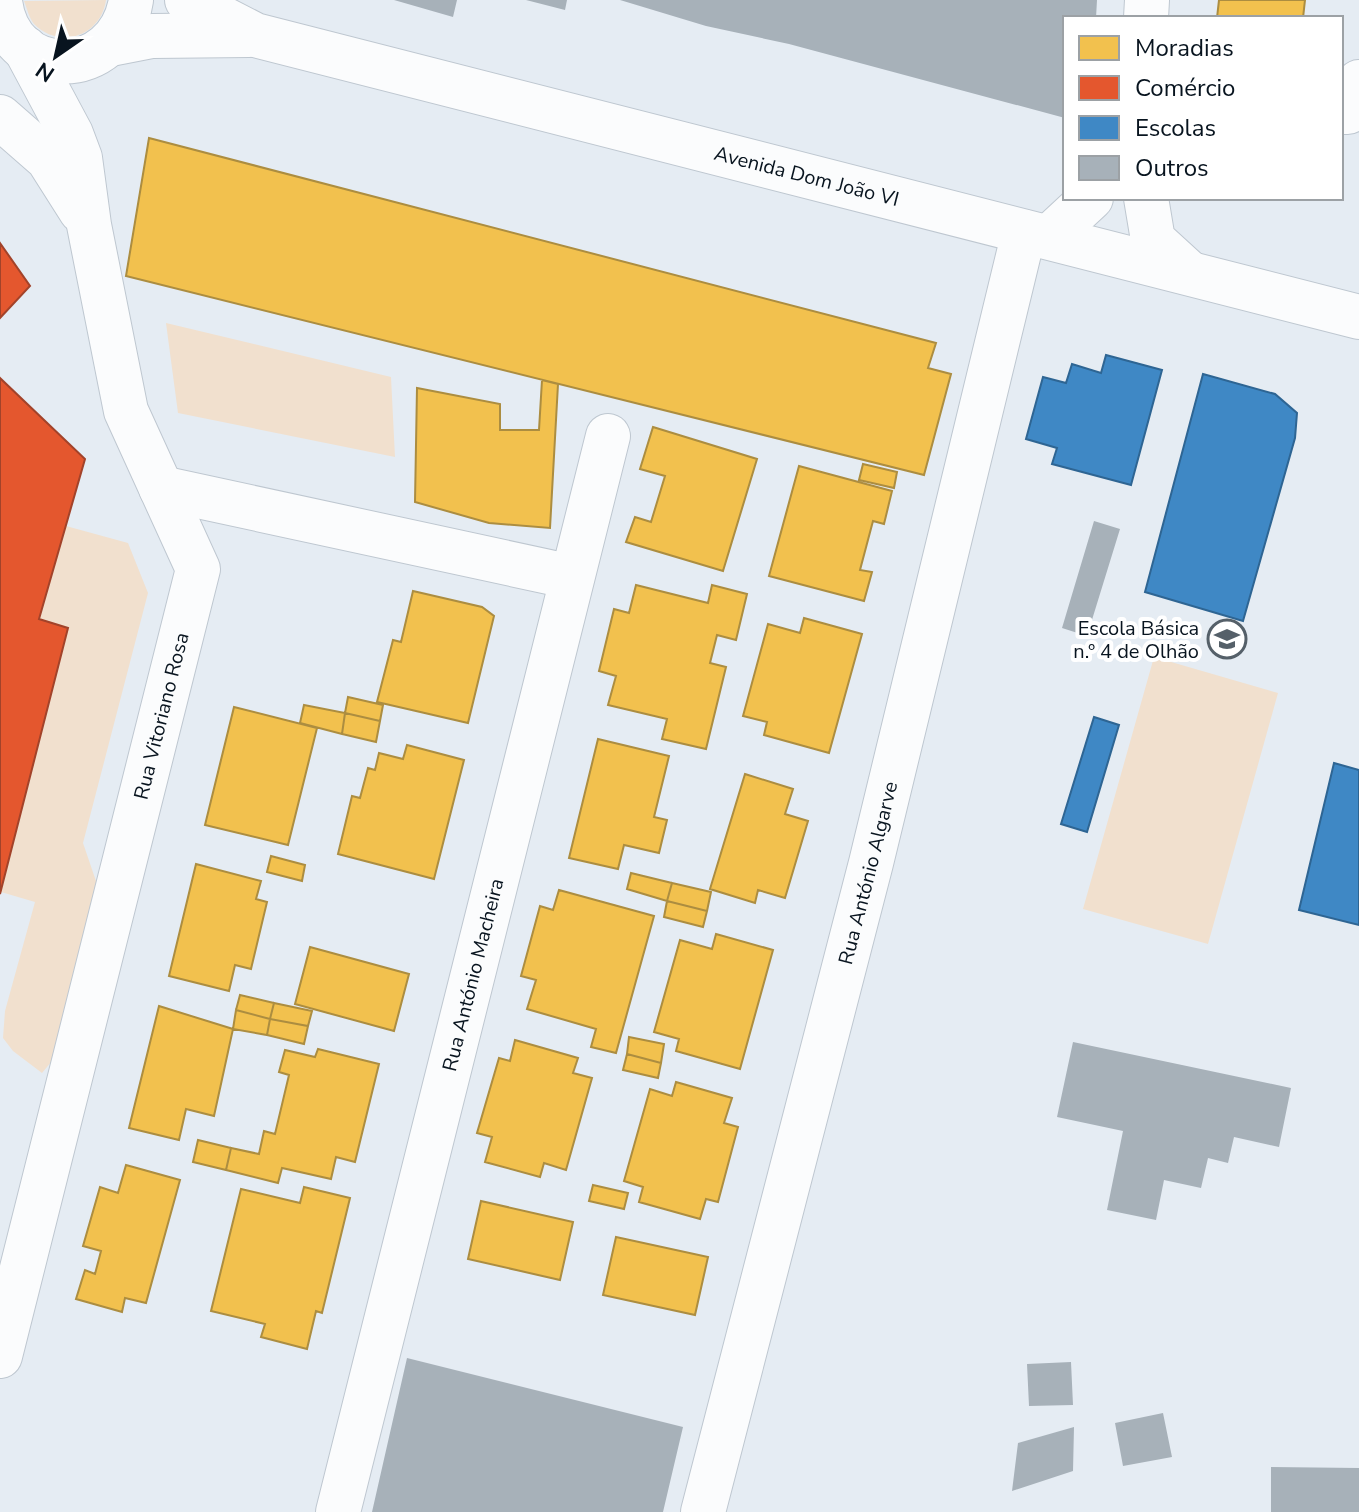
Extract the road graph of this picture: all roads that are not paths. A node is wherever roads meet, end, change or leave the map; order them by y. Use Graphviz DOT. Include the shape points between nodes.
graph roads {
  1 [pos="131,0"];
  2 [pos="187,0"];
  3 [pos="8,27"];
  4 [pos="255,35"];
  5 [pos="111,44"];
  6 [pos="1359,82"];
  7 [pos="1343,112"];
  8 [pos="0,117"];
  9 [pos="1088,200"];
  10 [pos="1146,200"];
  11 [pos="89,225"];
  12 [pos="1037,234"];
  13 [pos="1188,272"];
  14 [pos="1359,317"];
  15 [pos="608,436"];
  16 [pos="161,488"];
  17 [pos="572,577"];
  18 [pos="0,1356"];
  19 [pos="338,1512"];
  20 [pos="703,1512"];
  1 -- 5 [label="street" via="128,17"];
  2 -- 4 [label="street, Avenida Dom João VI"];
  3 -- 5 [label="street, Avenida Dom João VI" via="60,63 97,55"];
  3 -- 11 [label="street, Rua Vitoriano Rosa" via="71,134 80,158"];
  4 -- 5 [label="street, Avenida Dom João VI" via="152,36"];
  4 -- 12 [label="street, Avenida Dom João VI"];
  6 -- 7 [label="street" via="1348,112"];
  8 -- 11 [label="street" via="48,159"];
  9 -- 12 [label="street"];
  10 -- 13 [label="street" via="1153,240"];
  11 -- 16 [label="street, Rua Vitoriano Rosa" via="126,411"];
  12 -- 13 [label="street, Avenida Dom João VI"];
  12 -- 20 [label="street, Rua António Algarve"];
  13 -- 14 [label="street, Avenida Dom João VI"];
  15 -- 17 [label="street, Rua António Macheira"];
  16 -- 17 [label="street"];
  16 -- 18 [label="street, Rua Vitoriano Rosa" via="198,569"];
  17 -- 19 [label="street, Rua António Macheira"];
}
